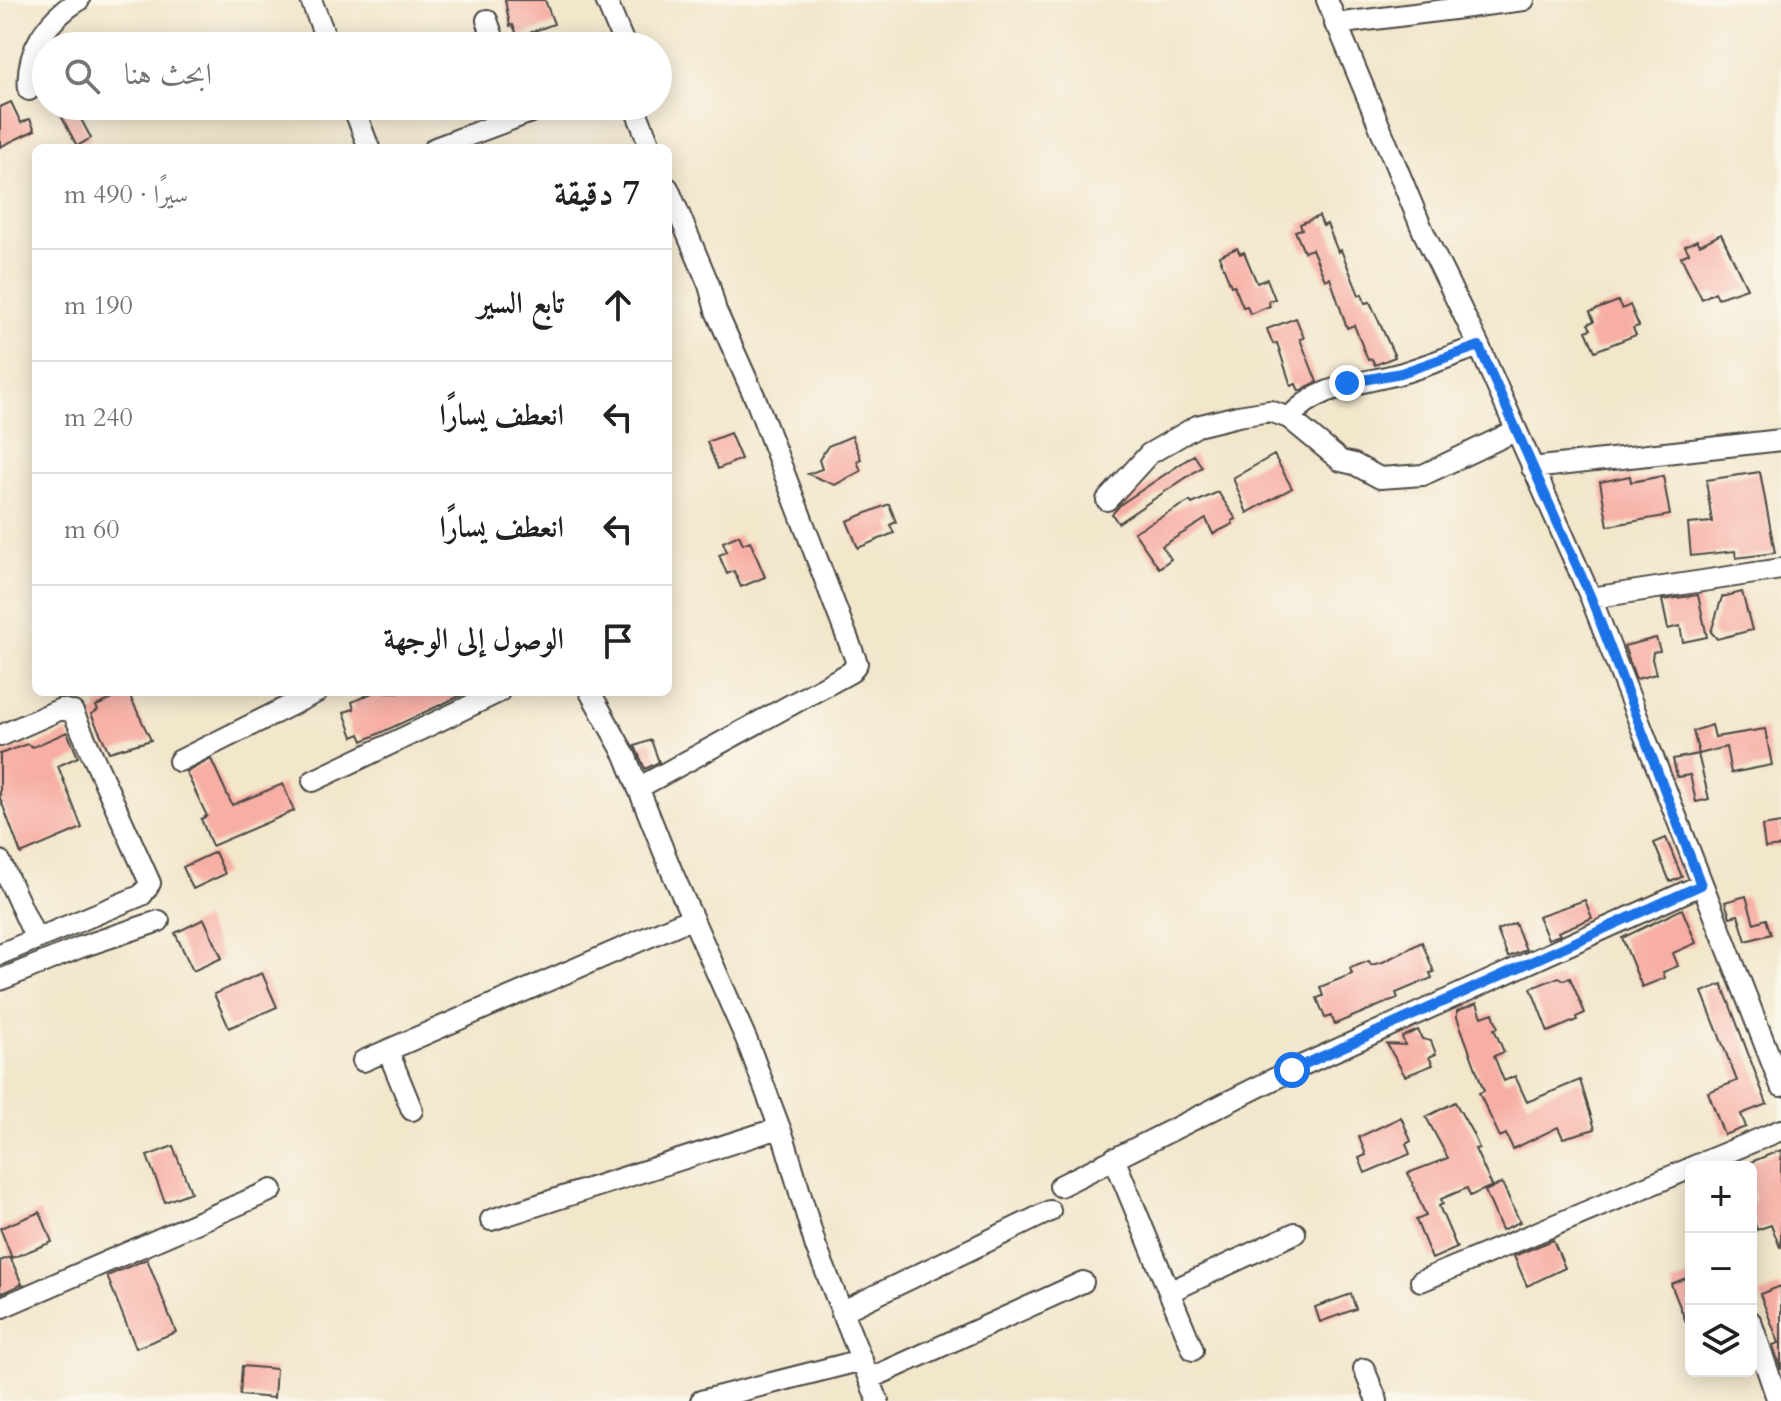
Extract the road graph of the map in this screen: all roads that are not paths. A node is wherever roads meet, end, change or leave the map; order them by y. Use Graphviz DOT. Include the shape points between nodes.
graph roads {
  1 [pos="79,0"];
  2 [pos="311,0"];
  3 [pos="606,0"];
  4 [pos="1327,0"];
  5 [pos="1524,0"];
  6 [pos="487,20"];
  7 [pos="1335,24"];
  8 [pos="45,32"];
  9 [pos="324,32"];
  10 [pos="491,32"];
  11 [pos="619,32"];
  12 [pos="32,60"];
  13 [pos="29,90"];
  14 [pos="358,120"];
  15 [pos="498,120"];
  16 [pos="640,120"];
  17 [pos="367,144"];
  18 [pos="444,144"];
  19 [pos="649,144"];
  20 [pos="672,197"];
  21 [pos="1479,346"];
  22 [pos="1289,418"];
  23 [pos="1515,431"];
  24 [pos="1781,440"];
  25 [pos="1532,468"];
  26 [pos="1107,500"];
  27 [pos="1781,569"];
  28 [pos="1591,598"];
  29 [pos="309,696"];
  30 [pos="491,696"];
  31 [pos="592,696"];
  32 [pos="0,736"];
  33 [pos="179,761"];
  34 [pos="313,781"];
  35 [pos="638,788"];
  36 [pos="0,861"];
  37 [pos="1701,885"];
  38 [pos="692,918"];
  39 [pos="159,921"];
  40 [pos="36,939"];
  41 [pos="0,954"];
  42 [pos="0,980"];
  43 [pos="388,1051"];
  44 [pos="363,1061"];
  45 [pos="1781,1086"];
  46 [pos="412,1110"];
  47 [pos="779,1128"];
  48 [pos="1781,1130"];
  49 [pos="1114,1158"];
  50 [pos="1706,1161"];
  51 [pos="1685,1170"];
  52 [pos="1060,1186"];
  53 [pos="272,1190"];
  54 [pos="1050,1211"];
  55 [pos="491,1220"];
  56 [pos="1295,1233"];
  57 [pos="1421,1281"];
  58 [pos="1083,1282"];
  59 [pos="1169,1292"];
  60 [pos="0,1308"];
  61 [pos="841,1312"];
  62 [pos="1757,1340"];
  63 [pos="1193,1350"];
  64 [pos="1364,1369"];
  65 [pos="866,1370"];
  66 [pos="701,1401"];
  67 [pos="878,1401"];
  68 [pos="1377,1401"];
  69 [pos="1778,1401"];
  1 -- 8 [label="street"];
  2 -- 9 [label="street"];
  3 -- 11 [label="street"];
  4 -- 7 [label="street"];
  5 -- 7 [label="street"];
  6 -- 10 [label="street"];
  7 -- 21 [label="street" via="1423,231"];
  12 -- 13 [label="street"];
  14 -- 17 [label="street"];
  15 -- 18 [label="street"];
  16 -- 19 [label="street"];
  20 -- 35 [label="street" via="857,663 851,672"];
  21 -- 22 [label="street" via="1401,373 1347,383 1303,402"];
  21 -- 23 [label="street"];
  22 -- 23 [label="street" via="1341,461 1380,478 1423,475"];
  22 -- 26 [label="street" via="1270,411 1197,426 1149,454"];
  23 -- 25 [label="street"];
  24 -- 25 [label="street"];
  25 -- 28 [label="street"];
  27 -- 28 [label="street"];
  28 -- 37 [label="street"];
  29 -- 33 [label="street"];
  30 -- 34 [label="street"];
  31 -- 35 [label="street"];
  32 -- 40 [label="street" via="61,709 73,712 150,883 142,895"];
  35 -- 38 [label="street"];
  36 -- 40 [label="street"];
  37 -- 45 [label="street"];
  37 -- 49 [label="street" via="1292,1070"];
  38 -- 43 [label="street"];
  38 -- 47 [label="street"];
  39 -- 42 [label="street"];
  40 -- 41 [label="street"];
  43 -- 44 [label="street"];
  43 -- 46 [label="street"];
  47 -- 55 [label="street"];
  47 -- 61 [label="street"];
  48 -- 50 [label="street"];
  49 -- 52 [label="street"];
  49 -- 59 [label="street"];
  51 -- 57 [label="street"];
  53 -- 60 [label="street"];
  54 -- 61 [label="street"];
  56 -- 59 [label="street"];
  58 -- 65 [label="street"];
  59 -- 63 [label="street"];
  61 -- 65 [label="street"];
  62 -- 69 [label="street"];
  64 -- 68 [label="street"];
  65 -- 66 [label="street"];
  65 -- 67 [label="street"];
}
